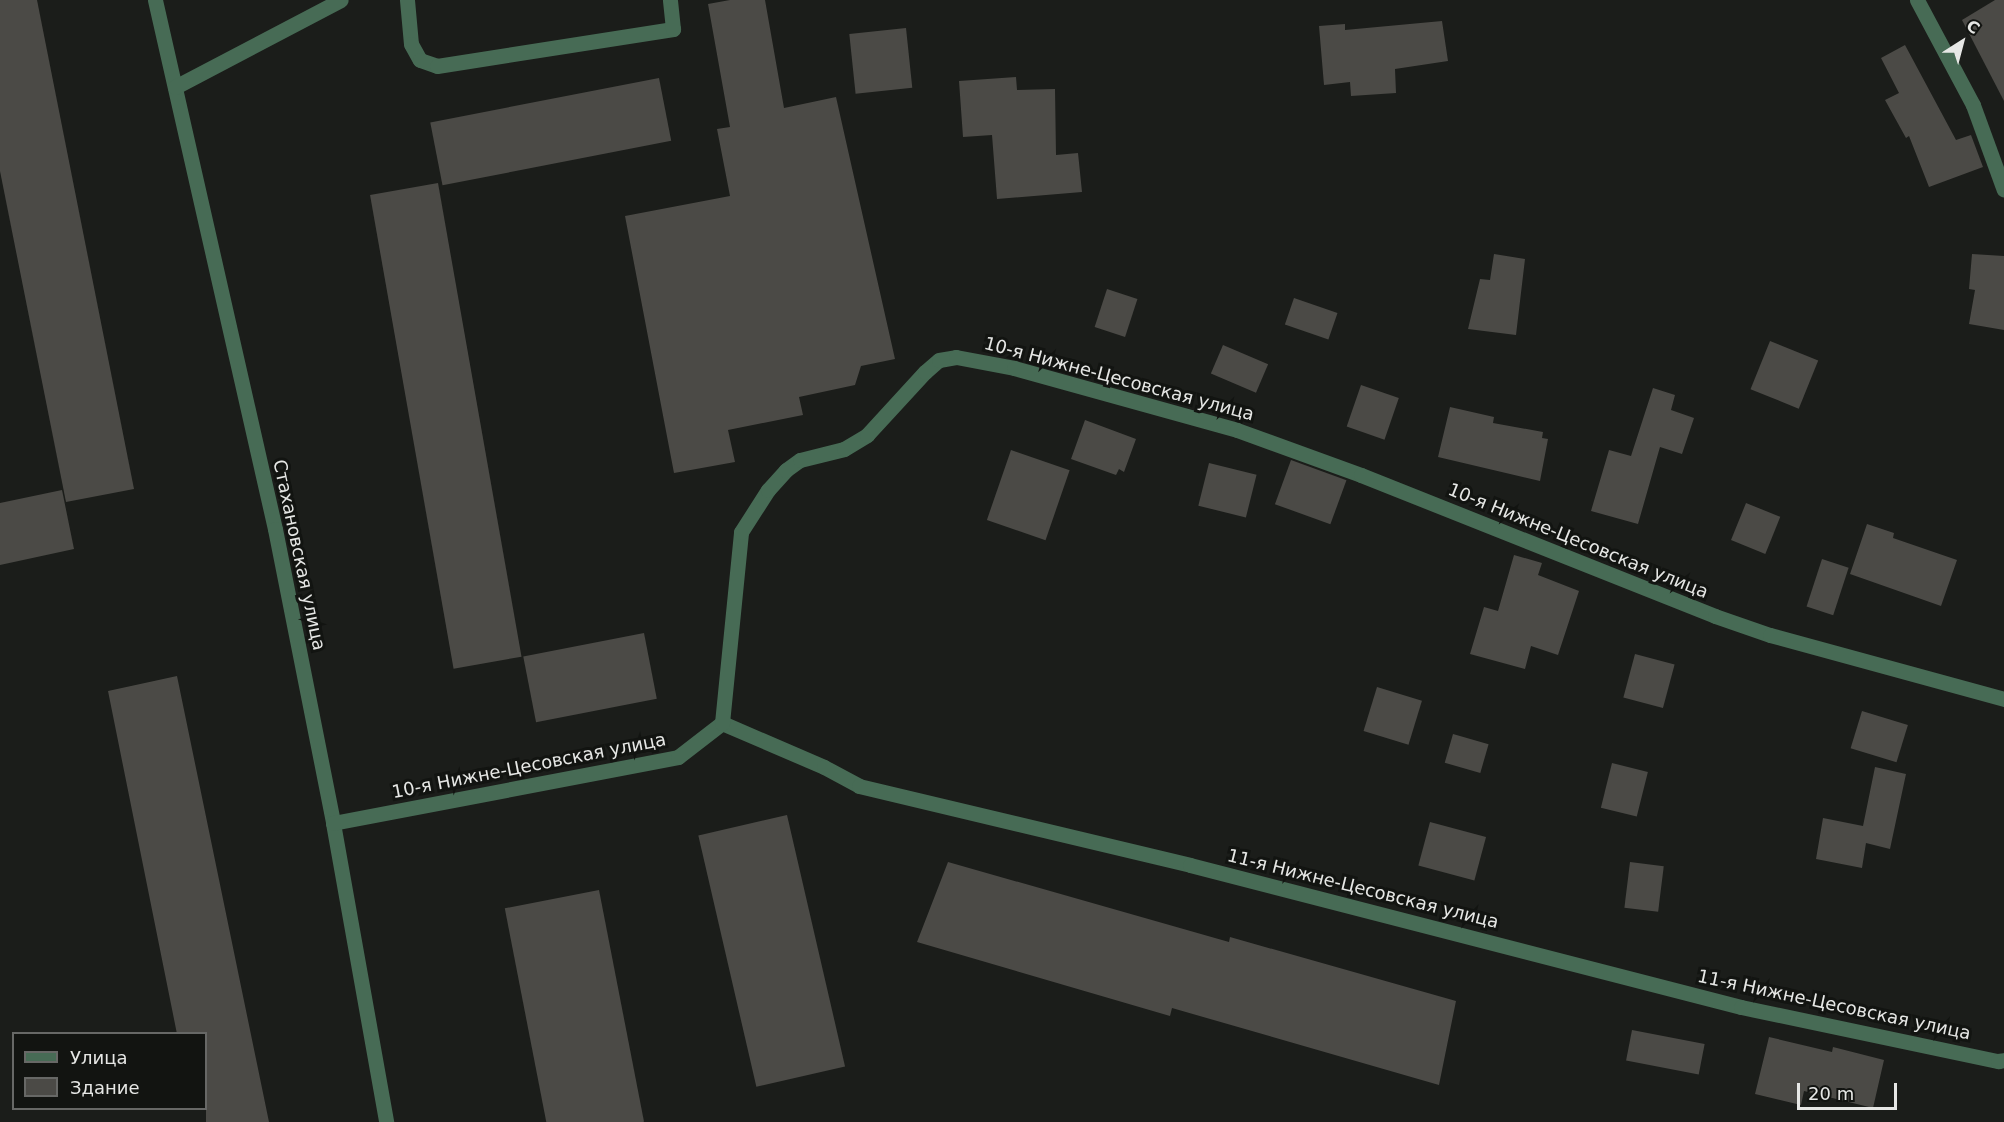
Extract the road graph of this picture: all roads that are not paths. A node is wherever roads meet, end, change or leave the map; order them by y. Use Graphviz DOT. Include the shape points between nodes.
graph roads {
  1 [pos="155,0"];
  2 [pos="341,0"];
  3 [pos="407,0"];
  4 [pos="669,0"];
  5 [pos="1917,0"];
  6 [pos="175,87"];
  7 [pos="2004,190"];
  8 [pos="2004,699"];
  9 [pos="722,723"];
  10 [pos="333,823"];
  11 [pos="2004,1060"];
  12 [pos="386,1122"];
  1 -- 6 [label="street, Стахановская улица"];
  2 -- 6 [label="street"];
  3 -- 4 [label="street" via="411,44 420,60 437,66 673,29"];
  5 -- 7 [label="street" via="1973,105"];
  6 -- 10 [label="street, Стахановская улица" via="276,529"];
  8 -- 9 [label="street, 10-я Нижне-Цесовская улица" via="1714,616 1362,475 1237,430 1014,368 956,357 939,360 925,372 867,435 844,449 800,460 786,470 741,532"];
  9 -- 10 [label="street, 10-я Нижне-Цесовская улица" via="678,757"];
  9 -- 11 [label="street, 11-я Нижне-Цесовская улица" via="860,786 1190,865 1741,1007"];
  10 -- 12 [label="street, Стахановская улица"];
}
